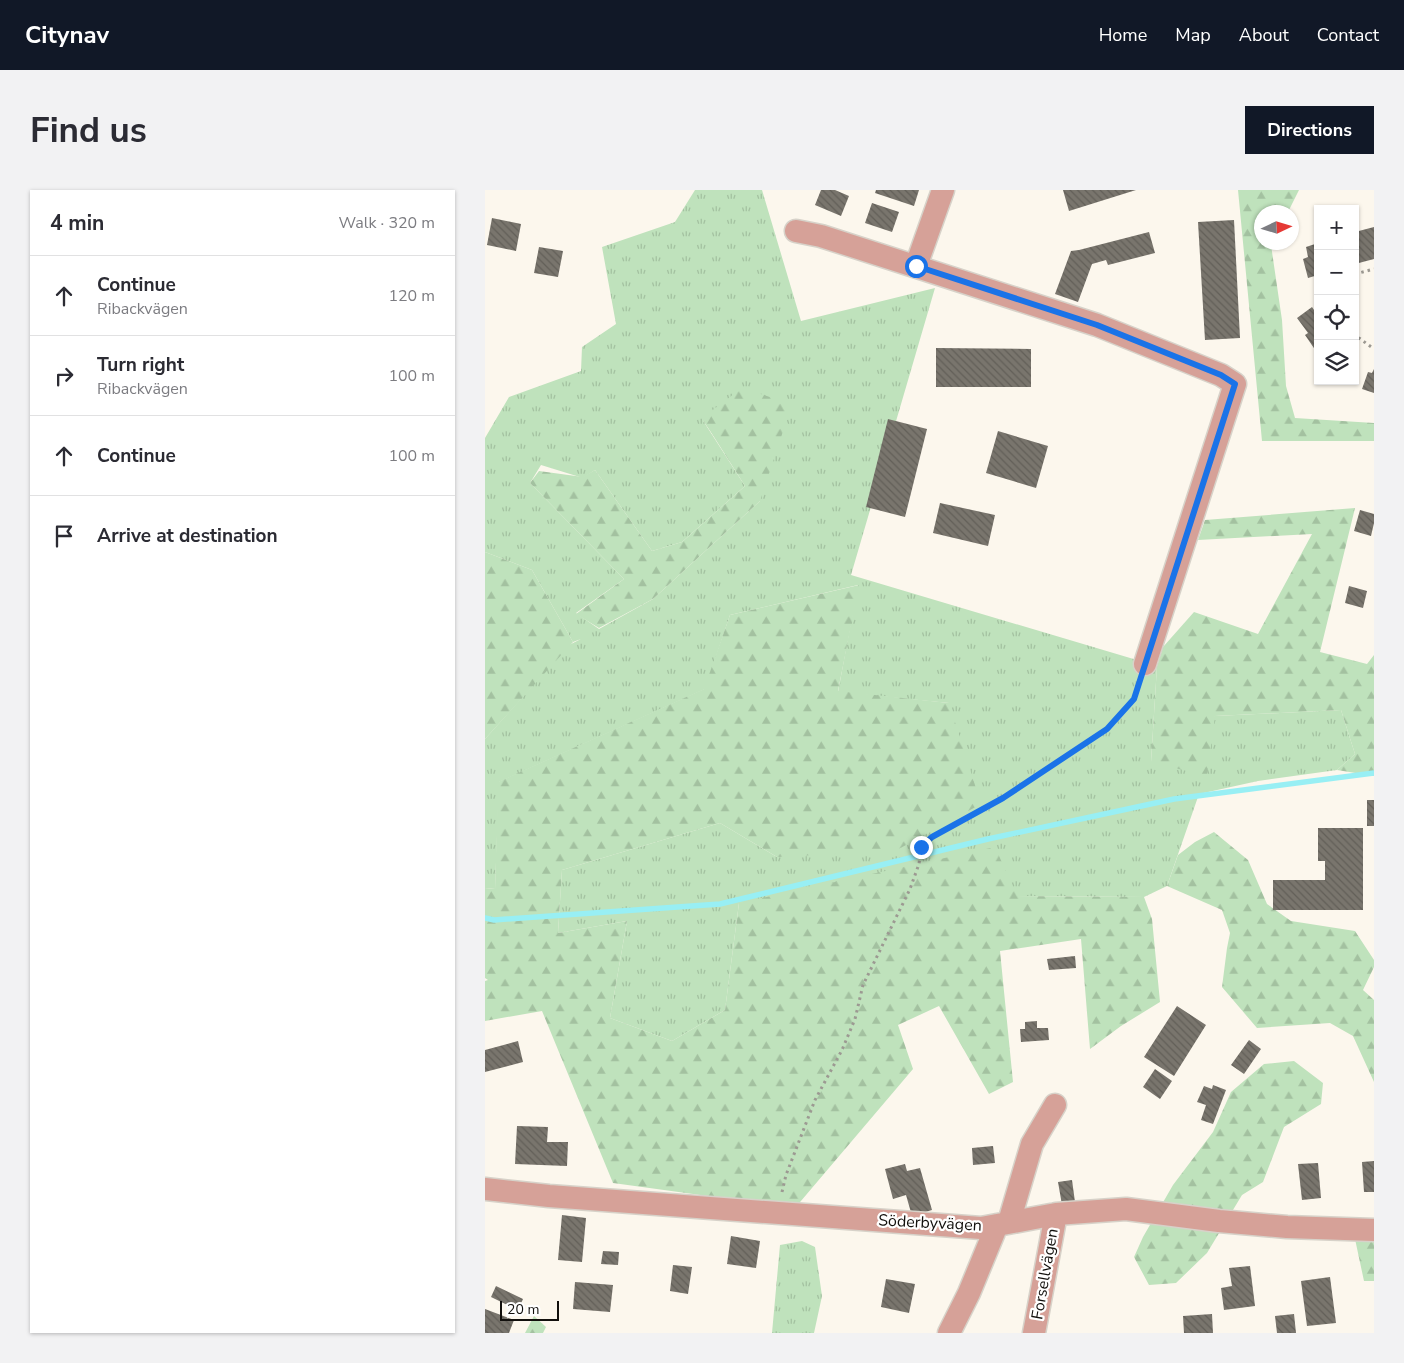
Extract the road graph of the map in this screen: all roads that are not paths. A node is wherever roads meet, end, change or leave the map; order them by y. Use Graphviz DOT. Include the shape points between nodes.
graph roads {
  1 [pos="943,190"];
  2 [pos="796,231"];
  3 [pos="916,266"];
  4 [pos="1145,664"];
  5 [pos="1055,1105"];
  6 [pos="485,1189"];
  7 [pos="1056,1214"];
  8 [pos="1003,1223"];
  9 [pos="1374,1230"];
  10 [pos="949,1333"];
  11 [pos="1034,1333"];
  1 -- 3 [label="street"];
  2 -- 3 [label="street"];
  3 -- 4 [label="street" via="1097,325 1221,375 1235,384"];
  5 -- 8 [label="street" via="1032,1144"];
  6 -- 8 [label="street, Söderbyvägen" via="981,1228"];
  7 -- 8 [label="street, Söderbyvägen"];
  7 -- 9 [label="street, Söderbyvägen" via="1126,1209 1227,1222"];
  7 -- 11 [label="street, Forsellvägen"];
  8 -- 10 [label="street"];
}
